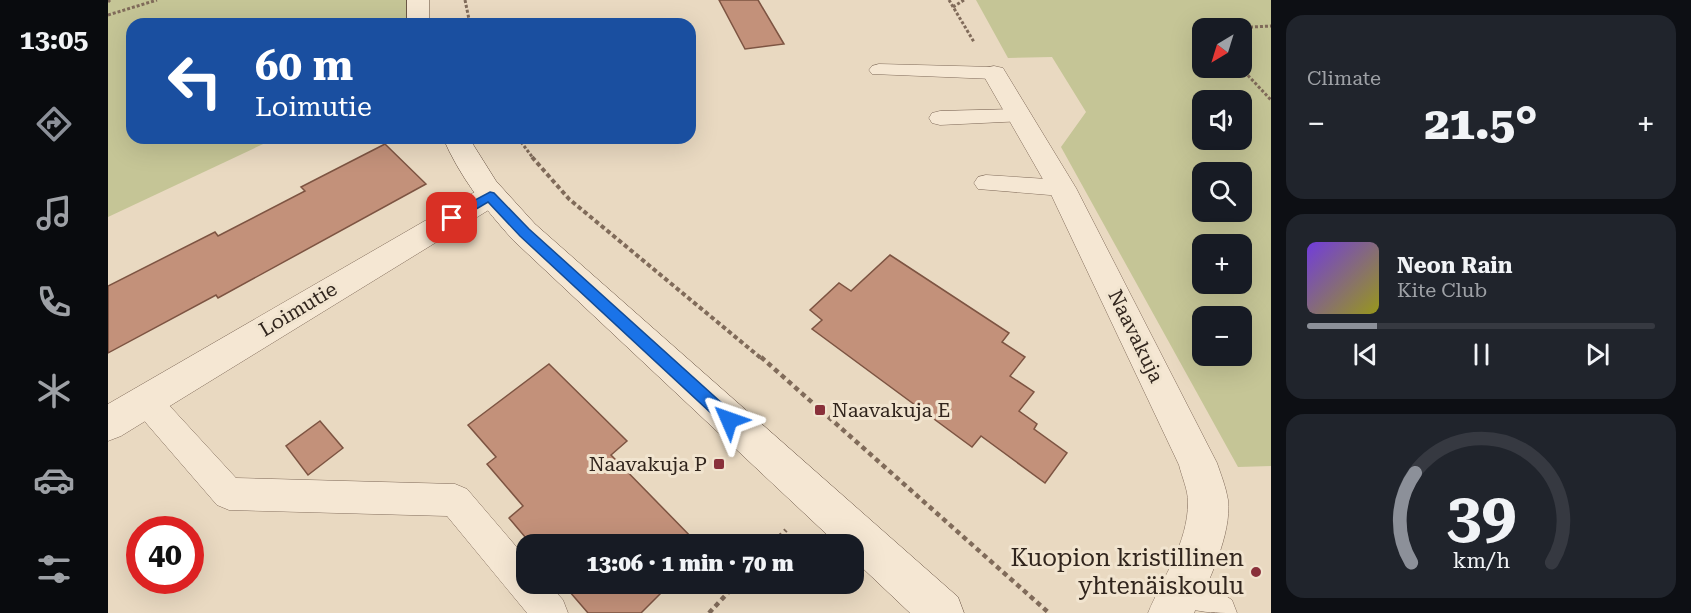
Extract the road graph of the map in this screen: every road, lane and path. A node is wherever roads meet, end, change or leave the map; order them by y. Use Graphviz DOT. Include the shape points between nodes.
graph roads {
  1 [pos="157,0"];
  2 [pos="418,0"];
  3 [pos="465,0"];
  4 [pos="949,0"];
  5 [pos="964,0"];
  6 [pos="953,7"];
  7 [pos="108,15"];
  8 [pos="418,18"];
  9 [pos="469,18"];
  10 [pos="1271,26"];
  11 [pos="1252,27"];
  12 [pos="879,70"];
  13 [pos="994,73"];
  14 [pos="1251,78"];
  15 [pos="1271,100"];
  16 [pos="1018,116"];
  17 [pos="940,118"];
  18 [pos="459,144"];
  19 [pos="522,144"];
  20 [pos="986,183"];
  21 [pos="1062,188"];
  22 [pos="490,196"];
  23 [pos="145,400"];
  24 [pos="108,424"];
  25 [pos="788,528"];
  26 [pos="782,534"];
  27 [pos="727,594"];
  28 [pos="1177,602"];
  29 [pos="550,613"];
  30 [pos="709,613"];
  31 [pos="942,613"];
  32 [pos="1049,613"];
  33 [pos="1219,613"];
  1 -- 7 [label="path"];
  2 -- 8 [label="street"];
  3 -- 9 [label="path"];
  4 -- 6 [label="path"];
  5 -- 6 [label="path"];
  6 -- 13 [label="path"];
  10 -- 11 [label="path"];
  12 -- 13 [label="lane"];
  13 -- 16 [label="street, Naavakuja"];
  14 -- 15 [label="path"];
  16 -- 17 [label="lane"];
  16 -- 21 [label="street, Naavakuja"];
  18 -- 22 [label="street"];
  19 -- 32 [label="path" via="569,199 748,346"];
  20 -- 21 [label="lane"];
  21 -- 28 [label="street, Naavakuja" via="1198,463 1208,502 1202,534"];
  22 -- 23 [label="street, Loimutie"];
  22 -- 31 [label="street" via="533,240"];
  23 -- 24 [label="street, Loimutie"];
  23 -- 29 [label="lane" via="229,494 455,500"];
  25 -- 26 [label="path"];
  27 -- 30 [label="path"];
  28 -- 33 [label="lane"];
}
